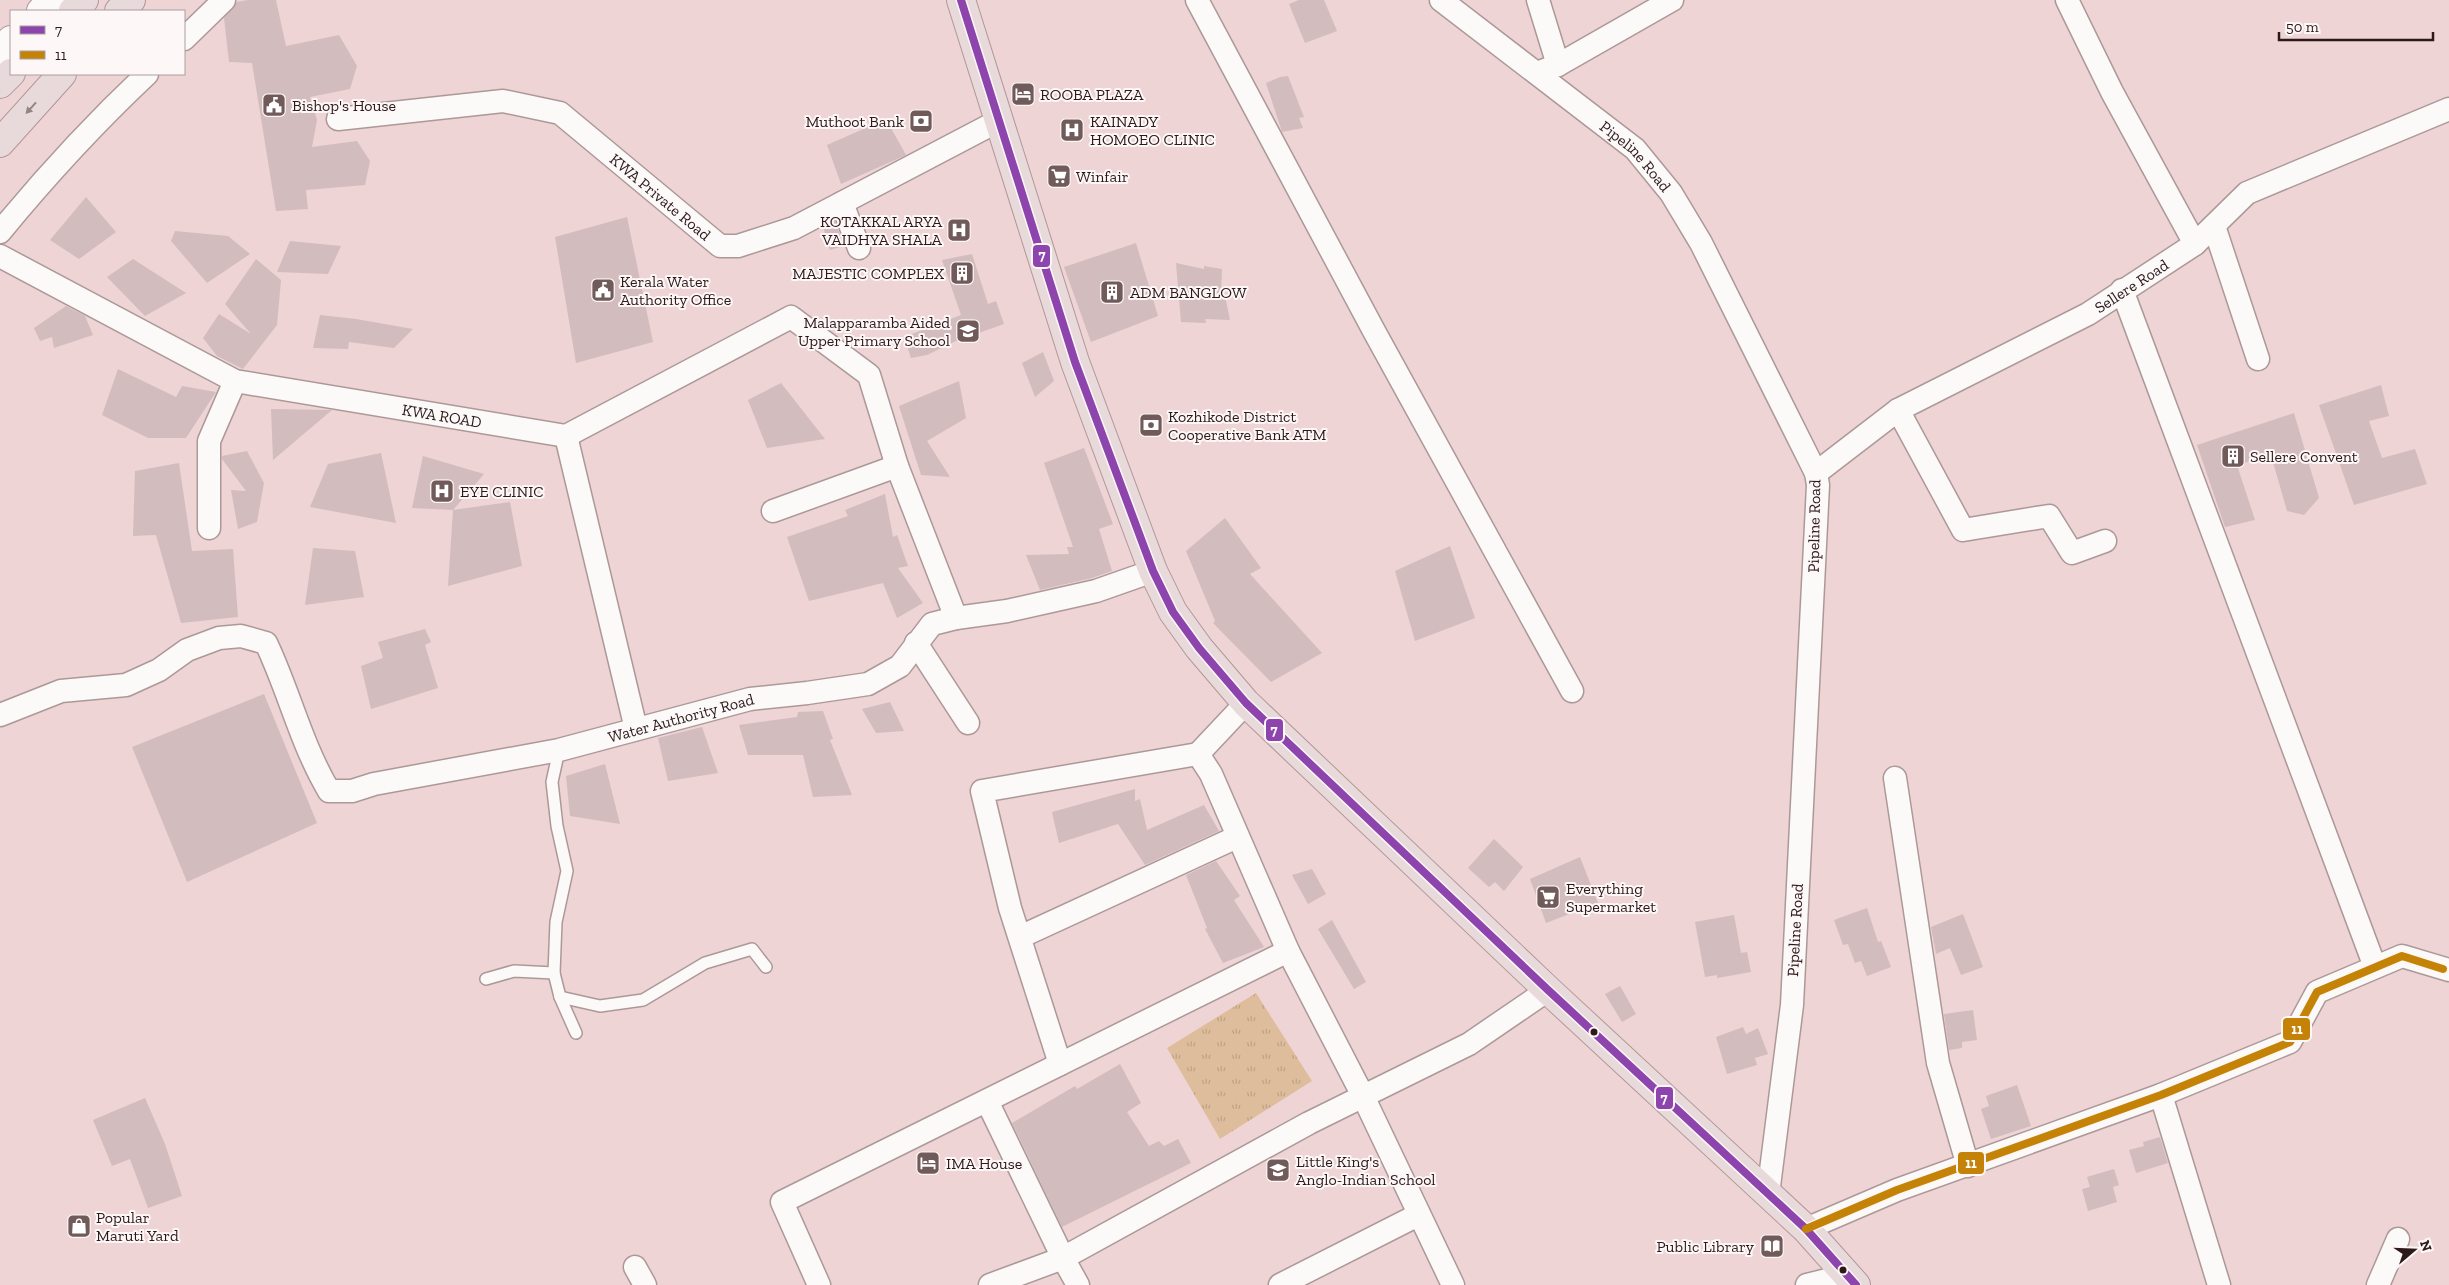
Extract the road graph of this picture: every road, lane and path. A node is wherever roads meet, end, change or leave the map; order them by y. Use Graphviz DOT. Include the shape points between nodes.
graph roads {
  1 [pos="53,0"];
  2 [pos="84,0"];
  3 [pos="131,0"];
  4 [pos="224,0"];
  5 [pos="961,0"];
  6 [pos="1197,0"];
  7 [pos="1441,0"];
  8 [pos="1538,0"];
  9 [pos="1672,0"];
  10 [pos="2067,0"];
  11 [pos="42,10"];
  12 [pos="74,10"];
  13 [pos="120,10"];
  14 [pos="185,38"];
  15 [pos="10,41"];
  16 [pos="0,51"];
  17 [pos="1558,65"];
  18 [pos="1537,73"];
  19 [pos="10,74"];
  20 [pos="61,75"];
  21 [pos="146,75"];
  22 [pos="0,84"];
  23 [pos="2449,109"];
  24 [pos="338,119"];
  25 [pos="998,121"];
  26 [pos="0,143"];
  27 [pos="842,203"];
  28 [pos="2214,226"];
  29 [pos="0,232"];
  30 [pos="2195,244"];
  31 [pos="859,248"];
  32 [pos="0,256"];
  33 [pos="2122,290"];
  34 [pos="2258,359"];
  35 [pos="235,381"];
  36 [pos="1898,410"];
  37 [pos="566,436"];
  38 [pos="897,466"];
  39 [pos="1816,473"];
  40 [pos="773,511"];
  41 [pos="209,528"];
  42 [pos="2104,541"];
  43 [pos="1153,571"];
  44 [pos="956,618"];
  45 [pos="916,644"];
  46 [pos="1572,691"];
  47 [pos="1246,703"];
  48 [pos="0,715"];
  49 [pos="968,723"];
  50 [pos="636,729"];
  51 [pos="559,750"];
  52 [pos="1198,754"];
  53 [pos="1896,778"];
  54 [pos="1237,837"];
  55 [pos="1020,937"];
  56 [pos="1288,951"];
  57 [pos="2375,967"];
  58 [pos="766,968"];
  59 [pos="2449,970"];
  60 [pos="554,973"];
  61 [pos="486,978"];
  62 [pos="1548,990"];
  63 [pos="560,997"];
  64 [pos="576,1033"];
  65 [pos="1060,1064"];
  66 [pos="1363,1096"];
  67 [pos="2161,1096"];
  68 [pos="987,1100"];
  69 [pos="1968,1166"];
  70 [pos="1768,1194"];
  71 [pos="1418,1215"];
  72 [pos="1806,1229"];
  73 [pos="2398,1239"];
  74 [pos="1063,1258"];
  75 [pos="1851,1280"];
  76 [pos="820,1285"];
  77 [pos="990,1285"];
  78 [pos="1078,1285"];
  79 [pos="1280,1285"];
  80 [pos="1453,1285"];
  81 [pos="1807,1285"];
  82 [pos="2219,1285"];
  83 [pos="2378,1285"];
  1 -- 11 [label="street"];
  2 -- 12 [label="highway"];
  3 -- 13 [label="highway"];
  4 -- 14 [label="street"];
  5 -- 25 [label="highway"];
  6 -- 46 [label="street"];
  7 -- 18 [label="street, Pipeline Road"];
  8 -- 17 [label="street"];
  9 -- 17 [label="street"];
  10 -- 30 [label="street" via="2112,92"];
  15 -- 16 [label="street"];
  17 -- 18 [label="street"];
  18 -- 39 [label="street, Pipeline Road" via="1635,149 1671,193 1701,243"];
  19 -- 22 [label="highway"];
  20 -- 26 [label="highway, one-way"];
  21 -- 29 [label="street" via="43,181"];
  23 -- 28 [label="street, Sellere Road" via="2247,193"];
  24 -- 27 [label="street, KWA Private Road" via="503,100 560,113 720,246 738,246 794,228"];
  25 -- 27 [label="street, KWA Private Road"];
  25 -- 43 [label="highway" via="1075,362"];
  27 -- 31 [label="street"];
  28 -- 30 [label="street, Sellere Road"];
  28 -- 34 [label="street"];
  30 -- 33 [label="street, Sellere Road"];
  32 -- 35 [label="street, KWA ROAD"];
  33 -- 36 [label="street, Sellere Road" via="2088,314"];
  33 -- 57 [label="street"];
  35 -- 37 [label="street, KWA ROAD"];
  35 -- 41 [label="street" via="209,441"];
  36 -- 39 [label="street, Sellere Road"];
  36 -- 42 [label="street" via="1963,530 2049,516 2072,553"];
  37 -- 38 [label="street" via="791,317 869,375"];
  37 -- 50 [label="street"];
  38 -- 40 [label="street"];
  38 -- 44 [label="street"];
  39 -- 70 [label="street, Pipeline Road" via="1792,1005"];
  43 -- 44 [label="street, Water Authority Road" via="1096,591 1007,611"];
  43 -- 47 [label="highway" via="1173,612"];
  44 -- 45 [label="street, Water Authority Road" via="932,624"];
  45 -- 49 [label="street"];
  45 -- 50 [label="street, Water Authority Road" via="900,666 868,684 750,699"];
  47 -- 52 [label="street"];
  47 -- 62 [label="highway"];
  48 -- 51 [label="street, Water Authority Road" via="61,691 126,685 159,670 187,650 219,638 241,636 266,643 316,770 329,791 352,791 374,784"];
  50 -- 51 [label="street, Water Authority Road"];
  51 -- 60 [label="lane" via="552,782 567,871 556,922"];
  52 -- 54 [label="street" via="1211,774"];
  52 -- 55 [label="street" via="982,791"];
  53 -- 69 [label="street" via="1938,1063"];
  54 -- 55 [label="street"];
  54 -- 56 [label="street"];
  55 -- 65 [label="street"];
  56 -- 65 [label="street"];
  56 -- 66 [label="street"];
  57 -- 59 [label="street" via="2402,956"];
  57 -- 67 [label="street" via="2317,992 2290,1042"];
  58 -- 63 [label="lane" via="752,949 704,963 644,1000 600,1006"];
  60 -- 61 [label="lane" via="514,971"];
  60 -- 63 [label="lane"];
  62 -- 66 [label="street" via="1469,1044"];
  62 -- 70 [label="highway"];
  63 -- 64 [label="lane"];
  65 -- 68 [label="street"];
  66 -- 71 [label="street"];
  66 -- 74 [label="street"];
  67 -- 69 [label="street"];
  67 -- 82 [label="street"];
  68 -- 74 [label="street"];
  68 -- 76 [label="street" via="782,1202"];
  69 -- 72 [label="street" via="1897,1190"];
  70 -- 72 [label="highway"];
  71 -- 79 [label="street"];
  71 -- 80 [label="street"];
  72 -- 75 [label="highway"];
  73 -- 83 [label="street"];
  74 -- 77 [label="street"];
  74 -- 78 [label="street"];
  75 -- 81 [label="street"];
}
